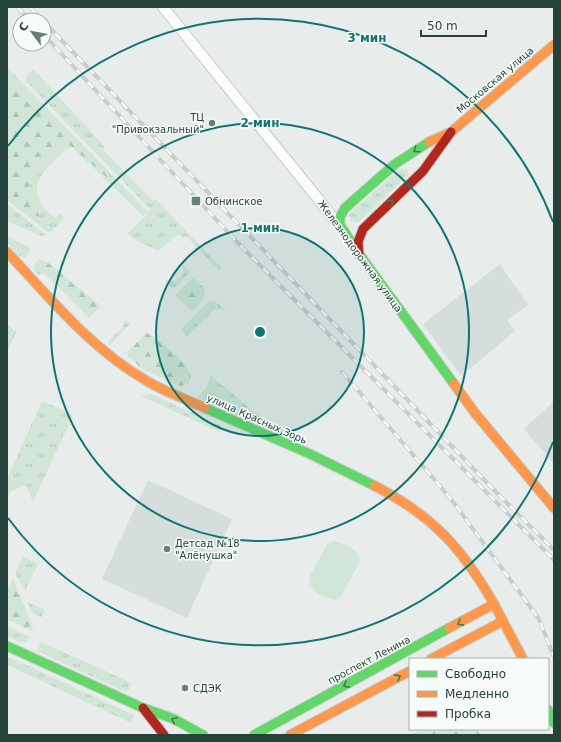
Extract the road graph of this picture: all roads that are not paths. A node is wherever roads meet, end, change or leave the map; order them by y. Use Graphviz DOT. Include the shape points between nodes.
graph roads {
  1 [pos="162,7"];
  2 [pos="554,45"];
  3 [pos="451,132"];
  4 [pos="396,164"];
  5 [pos="414,180"];
  6 [pos="326,208"];
  7 [pos="345,208"];
  8 [pos="341,229"];
  9 [pos="363,229"];
  10 [pos="7,252"];
  11 [pos="359,254"];
  12 [pos="554,508"];
  13 [pos="494,604"];
  14 [pos="504,621"];
  15 [pos="7,646"];
  16 [pos="433,658"];
  17 [pos="522,658"];
  18 [pos="409,672"];
  19 [pos="143,708"];
  20 [pos="549,712"];
  21 [pos="554,723"];
  22 [pos="164,735"];
  23 [pos="203,735"];
  24 [pos="254,735"];
  25 [pos="290,735"];
  1 -- 6 [label="street, Железнодорожная улица"];
  2 -- 3 [label="main road, Московская улица"];
  3 -- 4 [label="main road, Московская улица, one-way" via="425,144"];
  3 -- 5 [label="main road, Московская улица" via="432,160"];
  4 -- 5 [label="main road" via="403,163 409,166 414,172"];
  4 -- 7 [label="main road, Московская улица"];
  9 -- 5 [label="main road, Московская улица, one-way"];
  6 -- 7 [label="street"];
  6 -- 8 [label="street, Железнодорожная улица"];
  7 -- 8 [label="main road" via="340,218"];
  8 -- 9 [label="main road" via="349,233"];
  8 -- 11 [label="main road, Железнодорожная улица"];
  9 -- 11 [label="main road" via="358,242"];
  10 -- 13 [label="main road, улица Красных Зорь" via="82,331 129,371 148,382 307,452 400,499 444,533 470,564"];
  11 -- 12 [label="main road, Железнодорожная улица" via="475,413"];
  13 -- 14 [label="main road, улица Красных Зорь"];
  13 -- 24 [label="main road, проспект Ленина, one-way"];
  14 -- 16 [label="main road"];
  14 -- 17 [label="main road, улица Красных Зорь"];
  15 -- 19 [label="main road"];
  25 -- 18 [label="main road, one-way"];
  19 -- 22 [label="main road"];
  23 -- 19 [label="main road, one-way"];
  20 -- 21 [label="main road"];
}
